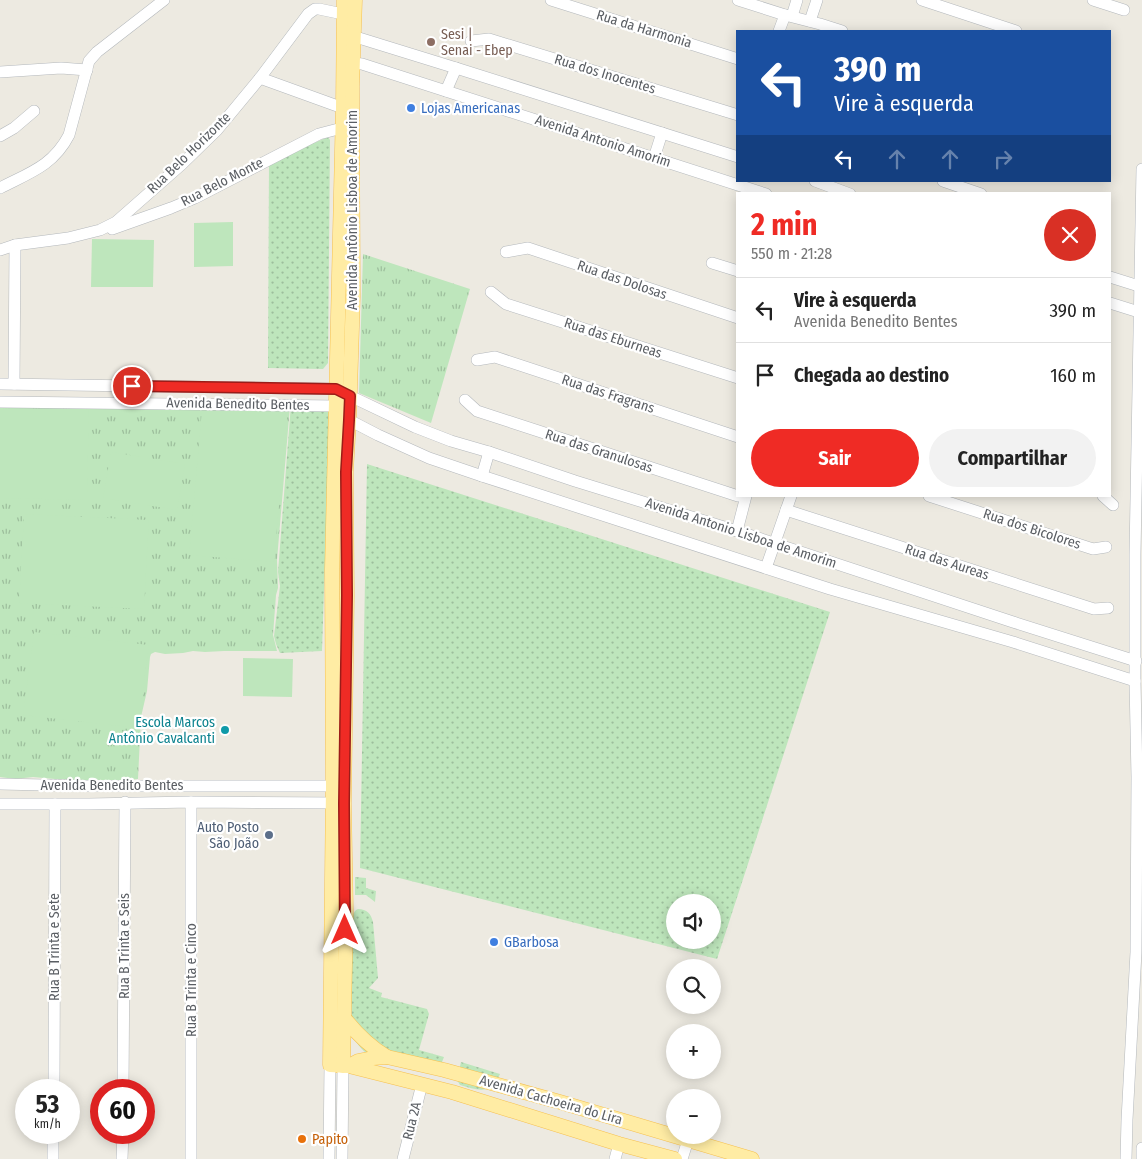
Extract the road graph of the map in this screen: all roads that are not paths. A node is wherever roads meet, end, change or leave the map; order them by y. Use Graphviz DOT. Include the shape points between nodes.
graph roads {
  1 [pos="164,0"];
  2 [pos="355,0"];
  3 [pos="551,0"];
  4 [pos="738,0"];
  5 [pos="797,0"];
  6 [pos="817,0"];
  7 [pos="922,0"];
  8 [pos="1093,0"];
  9 [pos="343,7"];
  10 [pos="1124,10"];
  11 [pos="788,16"];
  12 [pos="816,25"];
  13 [pos="780,30"];
  14 [pos="838,30"];
  15 [pos="1013,30"];
  16 [pos="348,35"];
  17 [pos="471,41"];
  18 [pos="736,58"];
  19 [pos="348,63"];
  20 [pos="456,68"];
  21 [pos="87,70"];
  22 [pos="0,72"];
  23 [pos="260,78"];
  24 [pos="446,90"];
  25 [pos="342,108"];
  26 [pos="34,112"];
  27 [pos="736,114"];
  28 [pos="342,128"];
  29 [pos="662,133"];
  30 [pos="0,136"];
  31 [pos="736,156"];
  32 [pos="654,158"];
  33 [pos="1142,169"];
  34 [pos="818,182"];
  35 [pos="946,182"];
  36 [pos="0,188"];
  37 [pos="754,192"];
  38 [pos="845,192"];
  39 [pos="975,192"];
  40 [pos="100,230"];
  41 [pos="15,245"];
  42 [pos="0,250"];
  43 [pos="506,252"];
  44 [pos="712,263"];
  45 [pos="736,271"];
  46 [pos="1111,277"];
  47 [pos="1141,286"];
  48 [pos="491,292"];
  49 [pos="1111,304"];
  50 [pos="1141,313"];
  51 [pos="736,317"];
  52 [pos="477,360"];
  53 [pos="736,377"];
  54 [pos="0,384"];
  55 [pos="14,384"];
  56 [pos="336,389"];
  57 [pos="350,396"];
  58 [pos="465,400"];
  59 [pos="0,402"];
  60 [pos="336,406"];
  61 [pos="349,420"];
  62 [pos="736,436"];
  63 [pos="489,452"];
  64 [pos="482,476"];
  65 [pos="736,495"];
  66 [pos="742,497"];
  67 [pos="791,497"];
  68 [pos="932,497"];
  69 [pos="1104,497"];
  70 [pos="1113,505"];
  71 [pos="786,510"];
  72 [pos="737,531"];
  73 [pos="774,543"];
  74 [pos="1106,547"];
  75 [pos="766,568"];
  76 [pos="1108,608"];
  77 [pos="1136,660"];
  78 [pos="1135,681"];
  79 [pos="0,784"];
  80 [pos="88,786"];
  81 [pos="339,786"];
  82 [pos="125,802"];
  83 [pos="191,802"];
  84 [pos="338,803"];
  85 [pos="0,804"];
  86 [pos="55,804"];
  87 [pos="89,804"];
  88 [pos="344,1020"];
  89 [pos="385,1057"];
  90 [pos="341,1066"];
  91 [pos="377,1073"];
  92 [pos="54,1079"];
  93 [pos="123,1079"];
  94 [pos="422,1084"];
  95 [pos="666,1134"];
  96 [pos="54,1144"];
  97 [pos="122,1144"];
  98 [pos="619,1144"];
  99 [pos="687,1144"];
  100 [pos="701,1144"];
  101 [pos="1142,1148"];
  102 [pos="407,1158"];
  103 [pos="53,1159"];
  104 [pos="122,1159"];
  105 [pos="191,1159"];
  106 [pos="330,1159"];
  107 [pos="342,1159"];
  108 [pos="615,1159"];
  109 [pos="675,1159"];
  110 [pos="682,1159"];
  111 [pos="752,1159"];
  112 [pos="1126,1159"];
  113 [pos="1142,1159"];
  1 -- 21 [label="street" via="97,52 89,61"];
  2 -- 16 [label="main road, Avenida Antônio Lisboa de Amorim"];
  3 -- 18 [label="street, Rua da Harmonia"];
  4 -- 11 [label="street"];
  5 -- 11 [label="street"];
  6 -- 12 [label="street"];
  7 -- 15 [label="street"];
  8 -- 10 [label="street"];
  9 -- 16 [label="main road, Avenida Antônio Lisboa de Amorim"];
  9 -- 23 [label="street, Rua Belo Horizonte" via="312,11"];
  11 -- 12 [label="street"];
  11 -- 13 [label="street"];
  12 -- 14 [label="street"];
  16 -- 19 [label="main road, Avenida Antônio Lisboa de Amorim"];
  16 -- 20 [label="street, Avenida Antonio Amorim"];
  17 -- 27 [label="street, Rua dos Inocentes" via="489,39"];
  19 -- 24 [label="street, Avenida Antonio Amorim" via="362,64"];
  19 -- 25 [label="main road, Avenida Antônio Lisboa de Amorim"];
  19 -- 57 [label="main road, Avenida Antônio Lisboa de Amorim" via="352,86"];
  20 -- 24 [label="street"];
  20 -- 29 [label="street, Avenida Antonio Amorim"];
  21 -- 22 [label="street" via="61,68"];
  21 -- 36 [label="street" via="69,135 54,158"];
  23 -- 25 [label="street"];
  23 -- 40 [label="street, Rua Belo Horizonte" via="182,164 116,222"];
  24 -- 32 [label="street, Avenida Antonio Amorim"];
  25 -- 28 [label="main road, Avenida Antônio Lisboa de Amorim"];
  26 -- 30 [label="street"];
  28 -- 40 [label="street, Rua Belo Monte" via="319,134 195,198 126,224"];
  28 -- 56 [label="main road, Avenida Antônio Lisboa de Amorim"];
  29 -- 31 [label="street, Avenida Antonio Amorim"];
  29 -- 32 [label="street"];
  32 -- 37 [label="street, Avenida Antonio Amorim" via="730,188"];
  33 -- 47 [label="street"];
  34 -- 38 [label="street"];
  35 -- 39 [label="street"];
  40 -- 41 [label="street, Rua Belo Horizonte"];
  41 -- 42 [label="street, Rua Belo Horizonte"];
  41 -- 55 [label="street"];
  43 -- 51 [label="street, Rua das Dolosas" via="528,248"];
  44 -- 45 [label="street"];
  46 -- 47 [label="street"];
  47 -- 50 [label="street"];
  48 -- 53 [label="street, Rua das Eburneas" via="506,304"];
  49 -- 50 [label="street"];
  50 -- 77 [label="street" via="1135,554"];
  52 -- 62 [label="street, Rua das Fragrans" via="495,357"];
  54 -- 55 [label="street, Avenida Benedito Bentes"];
  55 -- 56 [label="street, Avenida Benedito Bentes"];
  56 -- 57 [label="street, Avenida Benedito Bentes"];
  56 -- 60 [label="main road, Avenida Antônio Lisboa de Amorim"];
  57 -- 61 [label="main road, Avenida Antônio Lisboa de Amorim"];
  57 -- 63 [label="street, Avenida Antonio Lisboa de Amorim" via="415,427"];
  58 -- 65 [label="street, Rua das Granulosas" via="477,411"];
  59 -- 60 [label="street, Avenida Benedito Bentes"];
  60 -- 61 [label="street"];
  60 -- 81 [label="main road, Avenida Antônio Lisboa de Amorim" via="332,568"];
  61 -- 64 [label="street, Avenida Antonio Lisboa de Amorim" via="429,458"];
  61 -- 81 [label="main road, Avenida Antônio Lisboa de Amorim" via="347,595"];
  63 -- 64 [label="street"];
  63 -- 72 [label="street, Avenida Antonio Lisboa de Amorim"];
  64 -- 75 [label="street, Avenida Antonio Lisboa de Amorim"];
  66 -- 72 [label="street, Rua das Granulosas"];
  67 -- 71 [label="street"];
  68 -- 74 [label="street, Rua dos Bicolores" via="1093,549"];
  69 -- 70 [label="street"];
  71 -- 73 [label="street"];
  71 -- 76 [label="street, Rua das Aureas" via="1094,610"];
  72 -- 73 [label="street, Avenida Antonio Lisboa de Amorim"];
  73 -- 75 [label="street"];
  73 -- 77 [label="street, Avenida Antonio Lisboa de Amorim"];
  75 -- 78 [label="street, Avenida Antonio Lisboa de Amorim"];
  77 -- 78 [label="street"];
  78 -- 112 [label="street" via="1136,952"];
  79 -- 80 [label="street, Avenida Benedito Bentes"];
  80 -- 81 [label="street, Avenida Benedito Bentes"];
  80 -- 87 [label="street"];
  81 -- 84 [label="main road"];
  82 -- 83 [label="street, Avenida Benedito Bentes"];
  82 -- 87 [label="street, Avenida Benedito Bentes"];
  82 -- 93 [label="street, Rua B Trinta e Seis"];
  83 -- 84 [label="street, Avenida Benedito Bentes"];
  83 -- 105 [label="street, Rua B Trinta e Cinco"];
  84 -- 88 [label="main road" via="346,904"];
  84 -- 90 [label="main road"];
  85 -- 86 [label="street, Avenida Benedito Bentes"];
  86 -- 87 [label="street, Avenida Benedito Bentes"];
  86 -- 92 [label="street, Rua B Trinta e Sete"];
  88 -- 89 [label="main road"];
  88 -- 90 [label="main road"];
  89 -- 90 [label="main road, Avenida Cachoeira do Lira"];
  89 -- 91 [label="main road" via="374,1065"];
  89 -- 95 [label="main road, Avenida Cachoeira do Lira" via="444,1070"];
  90 -- 91 [label="main road, Avenida Cachoeira do Lira"];
  90 -- 106 [label="street"];
  90 -- 107 [label="street"];
  91 -- 94 [label="main road, Avenida Cachoeira do Lira"];
  94 -- 98 [label="main road, Avenida Cachoeira do Lira"];
  94 -- 102 [label="street, Rua 2A"];
  96 -- 103 [label="street"];
  97 -- 104 [label="street"];
  98 -- 108 [label="street"];
  98 -- 109 [label="main road, Avenida Cachoeira do Lira"];
  99 -- 110 [label="street"];
  100 -- 111 [label="main road, Avenida Cachoeira do Lira"];
  101 -- 113 [label="street"];
}
